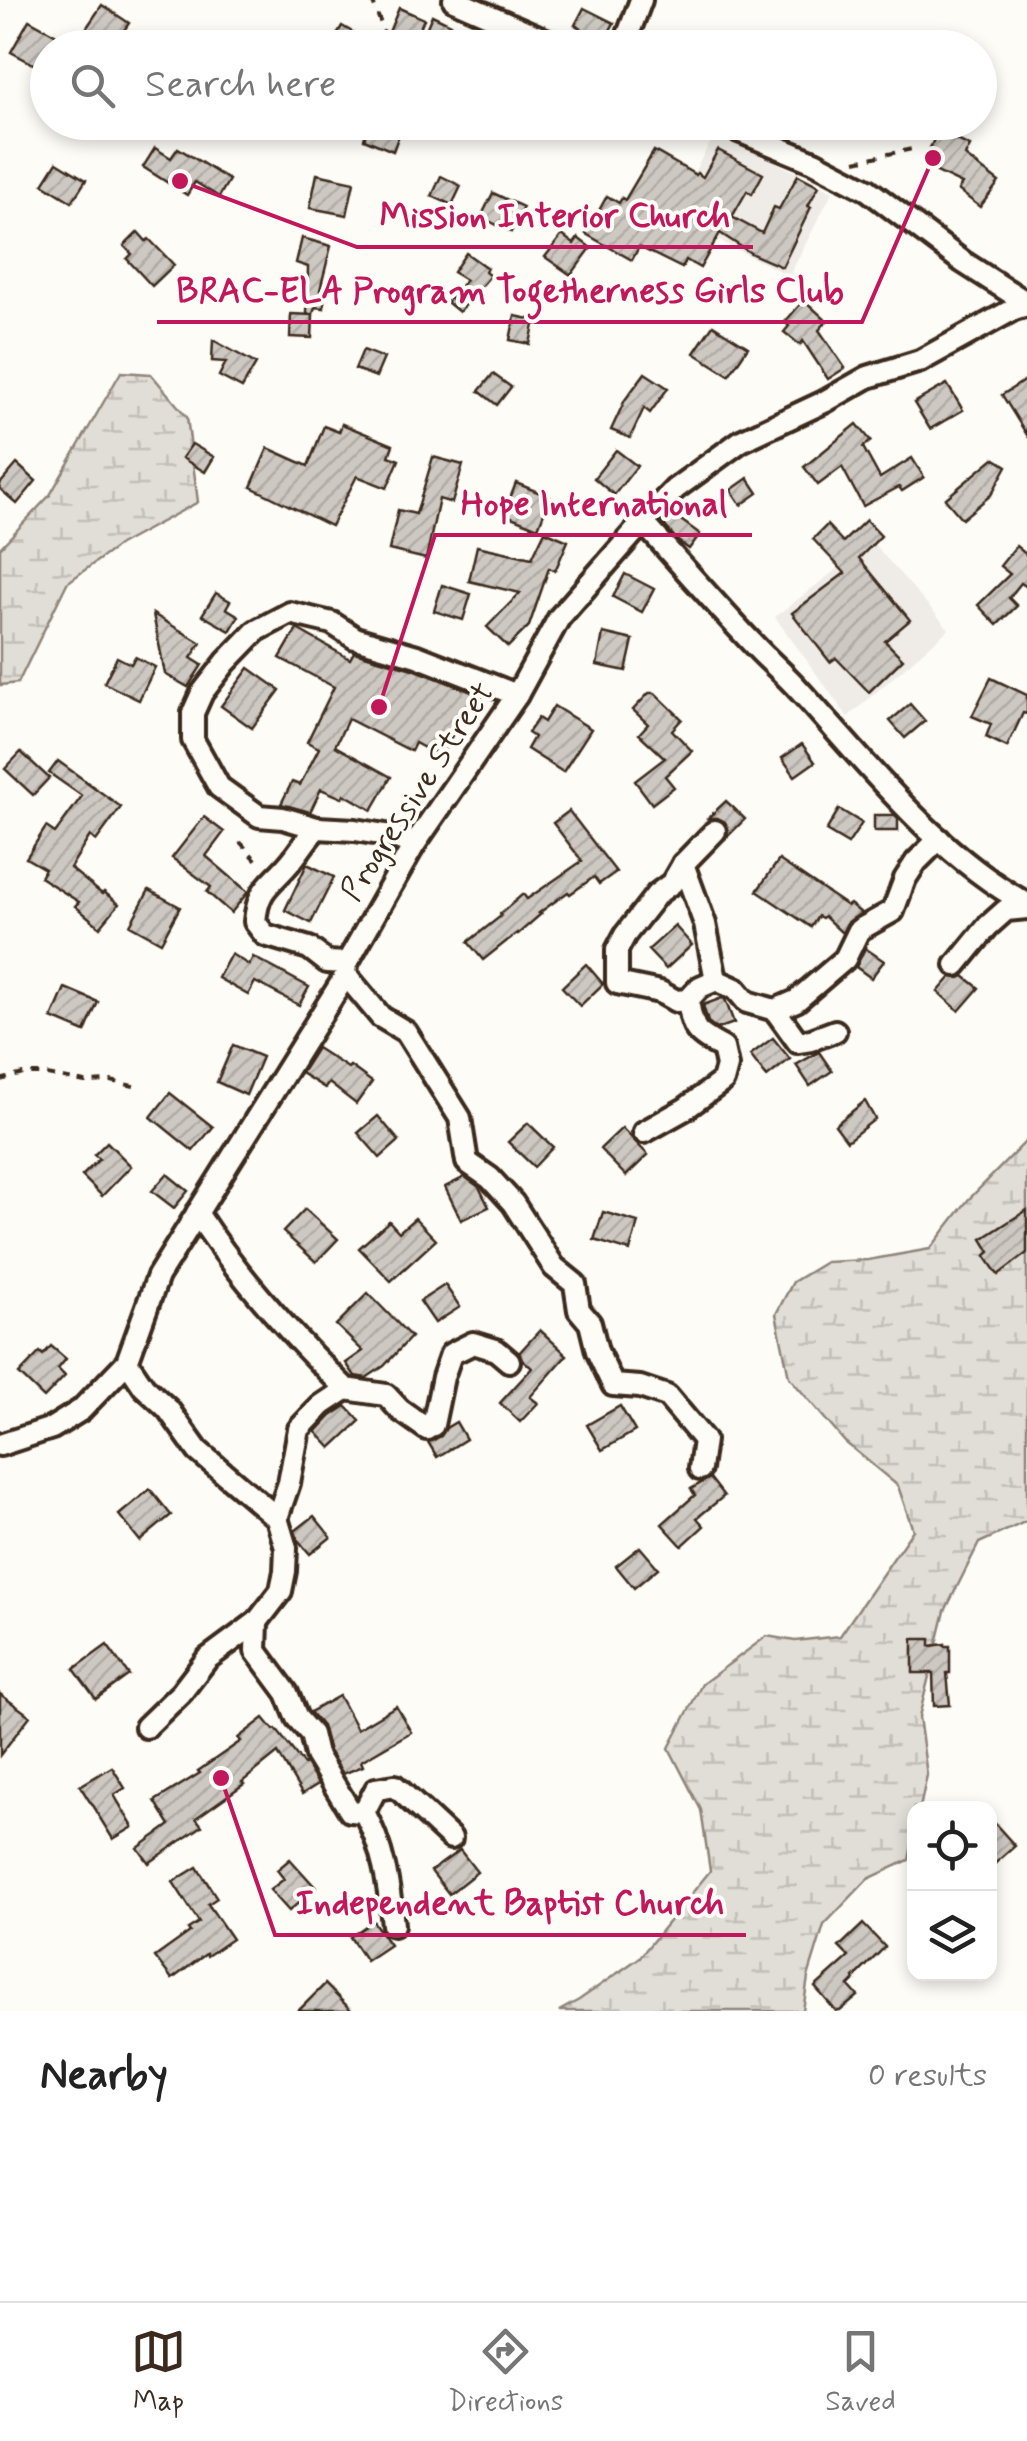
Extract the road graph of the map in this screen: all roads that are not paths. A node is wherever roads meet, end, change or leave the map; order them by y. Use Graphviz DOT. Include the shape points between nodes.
graph roads {
  1 [pos="454,0"];
  2 [pos="640,0"];
  3 [pos="523,30"];
  4 [pos="629,30"];
  5 [pos="759,140"];
  6 [pos="1027,304"];
  7 [pos="642,522"];
  8 [pos="517,694"];
  9 [pos="317,828"];
  10 [pos="715,832"];
  11 [pos="939,839"];
  12 [pos="414,846"];
  13 [pos="684,864"];
  14 [pos="1027,906"];
  15 [pos="956,964"];
  16 [pos="346,969"];
  17 [pos="716,980"];
  18 [pos="688,1000"];
  19 [pos="774,1010"];
  20 [pos="835,1032"];
  21 [pos="644,1132"];
  22 [pos="197,1213"];
  23 [pos="509,1360"];
  24 [pos="126,1362"];
  25 [pos="346,1389"];
  26 [pos="0,1445"];
  27 [pos="700,1469"];
  28 [pos="278,1518"];
  29 [pos="257,1622"];
  30 [pos="146,1727"];
  31 [pos="364,1812"];
  32 [pos="451,1838"];
  33 [pos="392,1925"];
  1 -- 3 [label="street"];
  2 -- 4 [label="street"];
  5 -- 6 [label="street" via="868,190"];
  6 -- 7 [label="street, Progressive Street" via="920,361 868,377 741,441"];
  7 -- 8 [label="street, Progressive Street" via="559,618"];
  7 -- 11 [label="street"];
  8 -- 9 [label="street" via="290,613 256,631 202,693 193,713 193,740 219,787 259,816"];
  8 -- 12 [label="street, Progressive Street"];
  9 -- 12 [label="street" via="392,836"];
  9 -- 16 [label="street" via="262,890 255,922 265,935 309,948"];
  10 -- 13 [label="street"];
  11 -- 14 [label="street"];
  11 -- 19 [label="street" via="905,879 893,911 859,930 845,959 820,982"];
  12 -- 16 [label="street, Progressive Street"];
  13 -- 17 [label="street"];
  13 -- 18 [label="street" via="617,950 617,983"];
  14 -- 15 [label="street" via="1006,910"];
  16 -- 22 [label="street, Progressive Street"];
  16 -- 27 [label="street" via="380,1017 406,1032 460,1118 466,1162 490,1178 554,1267 575,1284 579,1310 613,1384 666,1396 704,1440"];
  17 -- 18 [label="street"];
  17 -- 19 [label="street" via="747,1002"];
  18 -- 21 [label="street" via="699,1036 723,1048 723,1082"];
  19 -- 20 [label="street" via="798,1042"];
  22 -- 24 [label="street, Progressive Street" via="158,1276"];
  22 -- 25 [label="street" via="225,1257"];
  23 -- 25 [label="street" via="473,1343 451,1354 427,1429 386,1395"];
  24 -- 26 [label="street, Progressive Street" via="81,1410 52,1428"];
  24 -- 28 [label="street" via="198,1451"];
  25 -- 28 [label="street" via="299,1429"];
  28 -- 29 [label="street" via="286,1548 281,1591"];
  29 -- 30 [label="street" via="208,1660"];
  29 -- 31 [label="street" via="256,1651 288,1693 350,1812"];
  31 -- 32 [label="street" via="376,1789 396,1786"];
  31 -- 33 [label="street" via="381,1853"];
}
